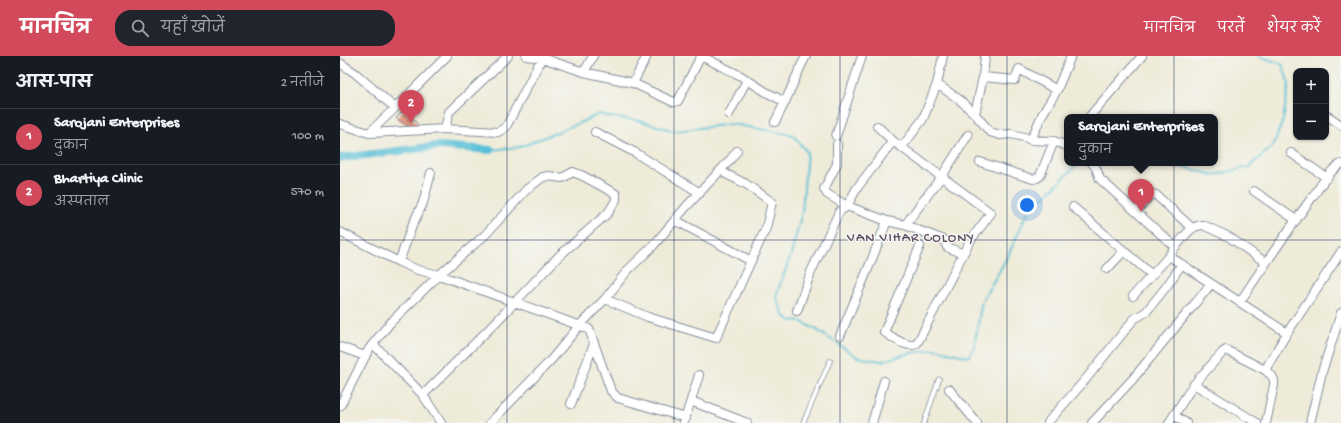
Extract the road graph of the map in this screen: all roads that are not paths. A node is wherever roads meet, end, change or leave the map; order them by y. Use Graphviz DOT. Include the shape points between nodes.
graph roads {
  1 [pos="447,56"];
  2 [pos="508,56"];
  3 [pos="527,56"];
  4 [pos="593,56"];
  5 [pos="647,56"];
  6 [pos="701,56"];
  7 [pos="806,56"];
  8 [pos="862,56"];
  9 [pos="943,56"];
  10 [pos="985,56"];
  11 [pos="1071,56"];
  12 [pos="1142,56"];
  13 [pos="542,58"];
  14 [pos="340,64"];
  15 [pos="584,72"];
  16 [pos="983,77"];
  17 [pos="747,80"];
  18 [pos="633,83"];
  19 [pos="937,84"];
  20 [pos="1057,90"];
  21 [pos="785,102"];
  22 [pos="395,108"];
  23 [pos="729,114"];
  24 [pos="975,114"];
  25 [pos="1092,114"];
  26 [pos="1329,117"];
  27 [pos="774,122"];
  28 [pos="340,124"];
  29 [pos="1341,125"];
  30 [pos="877,126"];
  31 [pos="445,129"];
  32 [pos="595,132"];
  33 [pos="369,133"];
  34 [pos="968,135"];
  35 [pos="1031,140"];
  36 [pos="893,141"];
  37 [pos="1054,141"];
  38 [pos="1064,144"];
  39 [pos="902,147"];
  40 [pos="737,151"];
  41 [pos="1291,153"];
  42 [pos="980,162"];
  43 [pos="1341,164"];
  44 [pos="1094,166"];
  45 [pos="431,173"];
  46 [pos="726,174"];
  47 [pos="942,176"];
  48 [pos="1327,178"];
  49 [pos="1254,191"];
  50 [pos="700,193"];
  51 [pos="847,206"];
  52 [pos="1073,207"];
  53 [pos="1136,212"];
  54 [pos="675,220"];
  55 [pos="1296,220"];
  56 [pos="887,221"];
  57 [pos="905,226"];
  58 [pos="1192,228"];
  59 [pos="340,232"];
  60 [pos="920,246"];
  61 [pos="1175,247"];
  62 [pos="1124,251"];
  63 [pos="1341,252"];
  64 [pos="963,254"];
  65 [pos="1169,256"];
  66 [pos="751,261"];
  67 [pos="399,262"];
  68 [pos="1266,262"];
  69 [pos="1182,264"];
  70 [pos="1107,269"];
  71 [pos="439,275"];
  72 [pos="1152,276"];
  73 [pos="1211,284"];
  74 [pos="1133,296"];
  75 [pos="605,299"];
  76 [pos="514,302"];
  77 [pos="1240,302"];
  78 [pos="797,311"];
  79 [pos="1341,313"];
  80 [pos="580,325"];
  81 [pos="1287,333"];
  82 [pos="840,336"];
  83 [pos="373,344"];
  84 [pos="594,344"];
  85 [pos="340,347"];
  86 [pos="365,356"];
  87 [pos="830,361"];
  88 [pos="1265,370"];
  89 [pos="699,375"];
  90 [pos="938,379"];
  91 [pos="884,380"];
  92 [pos="1194,384"];
  93 [pos="949,389"];
  94 [pos="423,395"];
  95 [pos="691,400"];
  96 [pos="571,404"];
  97 [pos="340,406"];
  98 [pos="1174,415"];
  99 [pos="685,421"];
  100 [pos="441,423"];
  101 [pos="490,423"];
  102 [pos="747,423"];
  103 [pos="803,423"];
  104 [pos="872,423"];
  105 [pos="924,423"];
  106 [pos="977,423"];
  107 [pos="1048,423"];
  108 [pos="1092,423"];
  109 [pos="1169,423"];
  110 [pos="1186,423"];
  111 [pos="1257,423"];
  112 [pos="1266,423"];
  113 [pos="1310,423"];
  1 -- 22 [label="street"];
  2 -- 31 [label="street" via="449,112"];
  3 -- 13 [label="street"];
  4 -- 15 [label="street"];
  5 -- 18 [label="street"];
  6 -- 17 [label="street"];
  6 -- 18 [label="street" via="678,101 669,100"];
  7 -- 21 [label="street"];
  8 -- 51 [label="street" via="836,140 837,164 824,189 827,194"];
  9 -- 19 [label="street"];
  10 -- 16 [label="street"];
  11 -- 20 [label="street"];
  12 -- 25 [label="street"];
  13 -- 15 [label="street"];
  13 -- 31 [label="street" via="506,127 498,132"];
  14 -- 22 [label="street" via="355,73"];
  15 -- 18 [label="street"];
  16 -- 20 [label="street" via="1015,80 1019,69"];
  16 -- 24 [label="street"];
  17 -- 21 [label="street"];
  17 -- 23 [label="street"];
  19 -- 24 [label="street"];
  19 -- 39 [label="street" via="923,118"];
  20 -- 35 [label="street"];
  21 -- 27 [label="street"];
  22 -- 33 [label="street"];
  24 -- 35 [label="street" via="990,132 1000,135 1011,134"];
  26 -- 29 [label="street"];
  28 -- 33 [label="street"];
  30 -- 36 [label="street"];
  31 -- 33 [label="street"];
  32 -- 50 [label="street" via="634,152"];
  34 -- 47 [label="street"];
  35 -- 37 [label="street"];
  36 -- 39 [label="street"];
  36 -- 51 [label="street" via="857,188"];
  37 -- 38 [label="street"];
  37 -- 42 [label="street" via="1037,178 1033,179"];
  39 -- 47 [label="street"];
  40 -- 50 [label="street"];
  41 -- 48 [label="street"];
  43 -- 48 [label="street"];
  44 -- 53 [label="street" via="1100,179"];
  45 -- 67 [label="street" via="423,203"];
  46 -- 66 [label="street" via="772,202 766,228"];
  47 -- 57 [label="street"];
  47 -- 64 [label="street" via="991,213"];
  48 -- 55 [label="street"];
  49 -- 55 [label="street"];
  50 -- 54 [label="street"];
  51 -- 56 [label="street"];
  51 -- 78 [label="street" via="839,212 811,272"];
  52 -- 62 [label="street"];
  53 -- 58 [label="street" via="1151,194 1156,195"];
  53 -- 61 [label="street"];
  54 -- 66 [label="street"];
  54 -- 75 [label="street" via="628,270"];
  55 -- 68 [label="street"];
  56 -- 57 [label="street"];
  56 -- 82 [label="street"];
  57 -- 64 [label="street" via="944,240 947,247"];
  58 -- 61 [label="street"];
  58 -- 68 [label="street" via="1203,225 1229,237"];
  59 -- 67 [label="street"];
  60 -- 64 [label="street" via="884,332 903,344 912,345 919,340"];
  61 -- 65 [label="street"];
  62 -- 70 [label="street"];
  62 -- 72 [label="street"];
  63 -- 81 [label="street"];
  65 -- 69 [label="street"];
  65 -- 72 [label="street"];
  66 -- 75 [label="street" via="716,338 648,317"];
  67 -- 71 [label="street"];
  68 -- 77 [label="street"];
  69 -- 73 [label="street"];
  69 -- 107 [label="street" via="1146,312 1134,319"];
  71 -- 76 [label="street"];
  71 -- 76 [label="street" via="486,235 527,189 543,177 562,178 573,172 616,194 616,200 608,213 559,256"];
  71 -- 83 [label="street" via="390,323"];
  72 -- 74 [label="street"];
  73 -- 77 [label="street"];
  73 -- 108 [label="street" via="1132,380"];
  75 -- 80 [label="street"];
  76 -- 80 [label="street"];
  76 -- 94 [label="street"];
  77 -- 81 [label="street"];
  79 -- 113 [label="street" via="1322,372"];
  80 -- 84 [label="street" via="589,329"];
  80 -- 101 [label="street" via="551,360"];
  81 -- 88 [label="street"];
  83 -- 86 [label="street"];
  83 -- 94 [label="street"];
  84 -- 96 [label="street"];
  84 -- 99 [label="street" via="614,396"];
  85 -- 86 [label="street"];
  86 -- 97 [label="street"];
  87 -- 103 [label="lane"];
  88 -- 92 [label="street" via="1226,350"];
  88 -- 112 [label="street" via="1274,380"];
  89 -- 95 [label="street"];
  90 -- 105 [label="lane"];
  91 -- 104 [label="street"];
  92 -- 98 [label="street"];
  92 -- 111 [label="street"];
  93 -- 106 [label="street"];
  94 -- 100 [label="street"];
  95 -- 99 [label="street"];
  95 -- 102 [label="street"];
  98 -- 109 [label="street"];
  98 -- 110 [label="street"];
}
